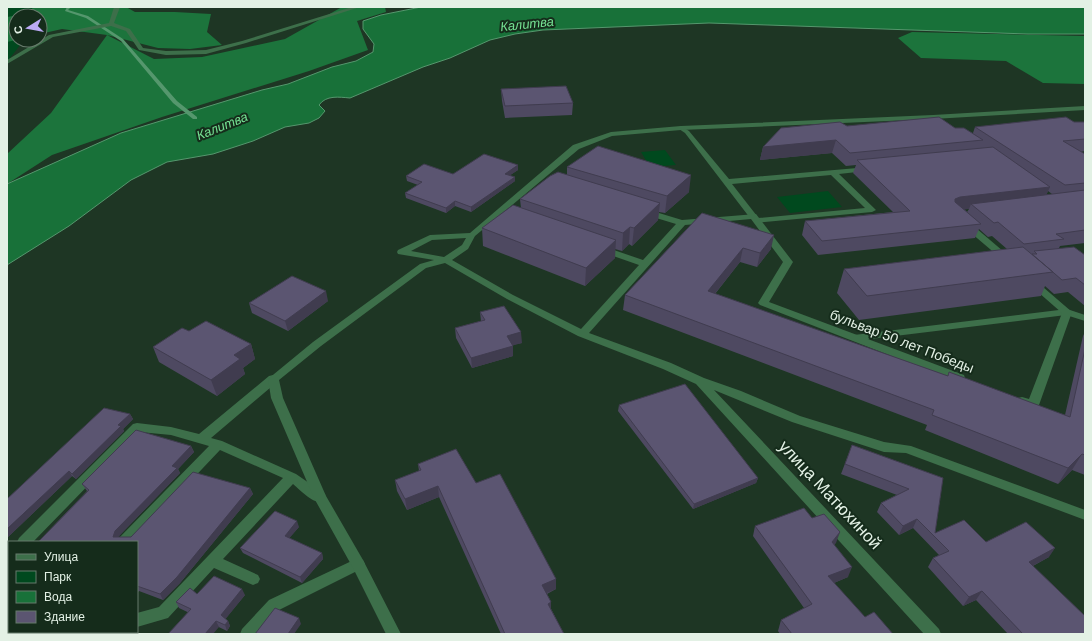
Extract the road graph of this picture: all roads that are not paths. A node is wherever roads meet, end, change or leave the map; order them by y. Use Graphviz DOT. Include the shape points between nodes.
graph roads {
  1 [pos="117,7"];
  2 [pos="357,7"];
  3 [pos="111,24"];
  4 [pos="7,62"];
  5 [pos="1085,108"];
  6 [pos="934,117"];
  7 [pos="946,126"];
  8 [pos="681,128"];
  9 [pos="874,168"];
  10 [pos="834,173"];
  11 [pos="728,182"];
  12 [pos="640,210"];
  13 [pos="755,219"];
  14 [pos="961,219"];
  15 [pos="682,223"];
  16 [pos="472,235"];
  17 [pos="594,246"];
  18 [pos="446,260"];
  19 [pos="645,264"];
  20 [pos="1015,264"];
  21 [pos="1024,274"];
  22 [pos="1067,312"];
  23 [pos="1085,318"];
  24 [pos="582,334"];
  25 [pos="854,338"];
  26 [pos="273,379"];
  27 [pos="700,381"];
  28 [pos="967,381"];
  29 [pos="1011,397"];
  30 [pos="202,439"];
  31 [pos="218,444"];
  32 [pos="292,477"];
  33 [pos="320,498"];
  34 [pos="1085,515"];
  35 [pos="25,541"];
  36 [pos="125,541"];
  37 [pos="212,561"];
  38 [pos="358,564"];
  39 [pos="253,579"];
  40 [pos="138,620"];
  41 [pos="247,634"];
  42 [pos="394,634"];
  43 [pos="934,634"];
  1 -- 3 [label="street"];
  2 -- 3 [label="street" via="206,52 166,54 141,49 128,30"];
  3 -- 4 [label="street" via="51,36"];
  5 -- 6 [label="street"];
  6 -- 7 [label="street"];
  6 -- 8 [label="street"];
  8 -- 11 [label="street"];
  8 -- 16 [label="street" via="611,134 576,147 503,214"];
  9 -- 10 [label="street"];
  10 -- 11 [label="street"];
  10 -- 13 [label="street" via="872,210"];
  11 -- 13 [label="street"];
  12 -- 15 [label="street"];
  13 -- 15 [label="street"];
  13 -- 25 [label="street, бульвар 50 лет Победы" via="788,262 763,303"];
  14 -- 20 [label="street"];
  15 -- 19 [label="street"];
  16 -- 18 [label="street" via="465,247"];
  16 -- 18 [label="street" via="430,238 401,252"];
  17 -- 19 [label="street"];
  18 -- 24 [label="street"];
  18 -- 26 [label="street" via="423,266"];
  19 -- 24 [label="street"];
  21 -- 22 [label="street"];
  22 -- 23 [label="street"];
  22 -- 25 [label="street"];
  22 -- 29 [label="street" via="1032,406"];
  24 -- 27 [label="street"];
  25 -- 28 [label="street, бульвар 50 лет Победы"];
  26 -- 30 [label="street"];
  26 -- 33 [label="street" via="277,398"];
  27 -- 34 [label="street" via="796,419 884,447 907,449"];
  27 -- 43 [label="street, улица Матюхиной"];
  30 -- 31 [label="street"];
  30 -- 35 [label="street" via="171,431 137,427"];
  31 -- 32 [label="street"];
  31 -- 36 [label="street"];
  32 -- 33 [label="street"];
  32 -- 37 [label="street"];
  33 -- 38 [label="street"];
  37 -- 39 [label="street"];
  37 -- 40 [label="street" via="163,613"];
  38 -- 41 [label="street" via="274,605"];
  38 -- 42 [label="street"];
}
